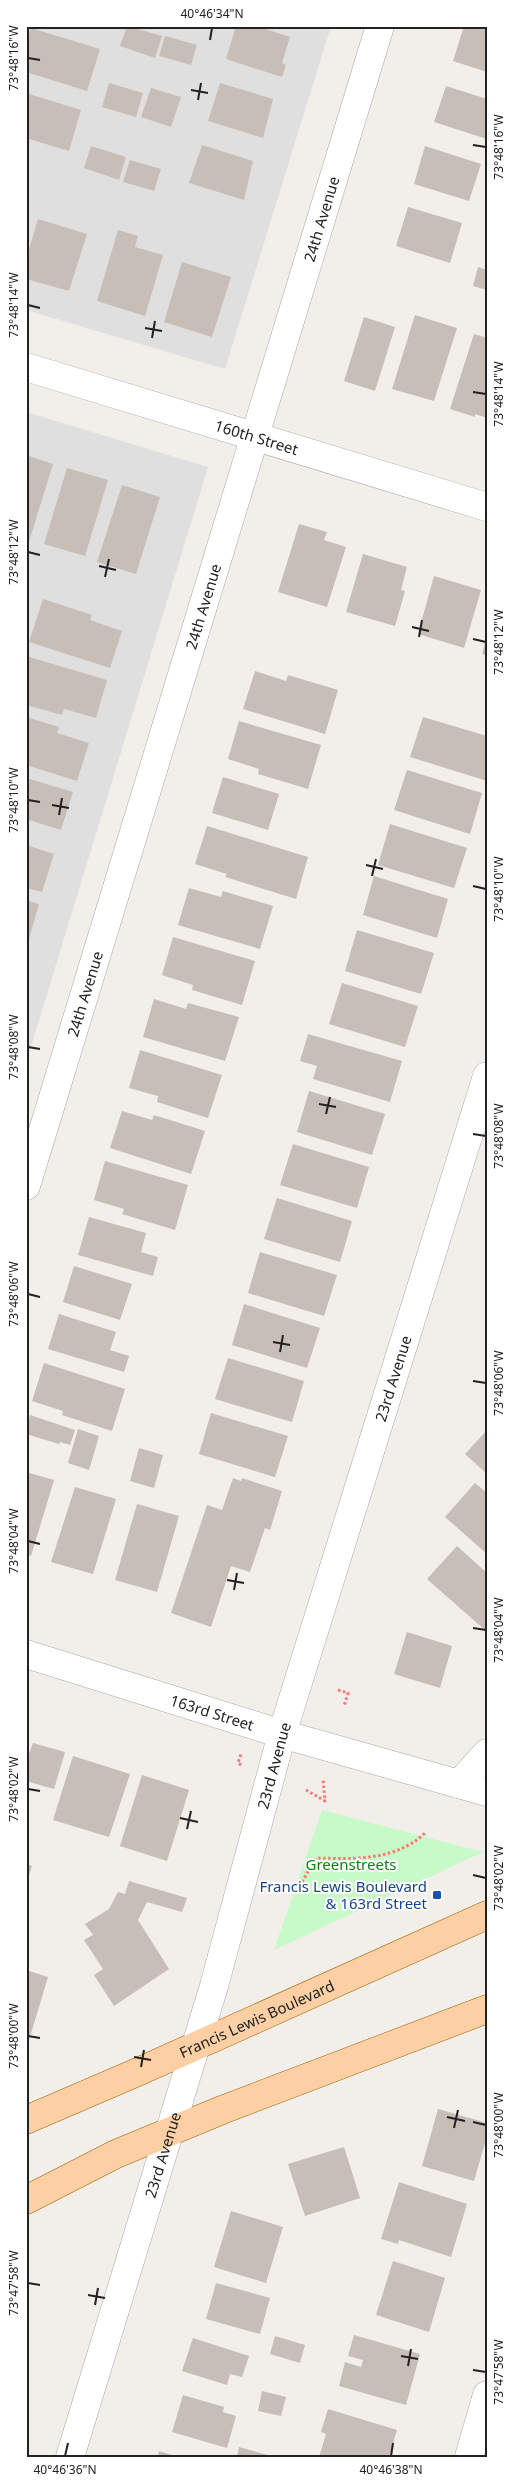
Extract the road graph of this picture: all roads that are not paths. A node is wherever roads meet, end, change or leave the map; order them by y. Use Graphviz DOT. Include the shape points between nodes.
graph roads {
  1 [pos="380,26"];
  2 [pos="26,367"];
  3 [pos="255,437"];
  4 [pos="487,507"];
  5 [pos="487,1076"];
  6 [pos="26,1186"];
  7 [pos="26,1654"];
  8 [pos="282,1734"];
  9 [pos="487,1753"];
  10 [pos="459,1784"];
  11 [pos="487,1792"];
  12 [pos="487,1915"];
  13 [pos="487,2009"];
  14 [pos="196,2046"];
  15 [pos="26,2120"];
  16 [pos="170,2132"];
  17 [pos="26,2200"];
  18 [pos="487,2395"];
  19 [pos="70,2457"];
  20 [pos="468,2457"];
  1 -- 3 [label="street, 24th Avenue"];
  2 -- 3 [label="street, 160th Street"];
  3 -- 4 [label="street, 160th Street"];
  3 -- 6 [label="street, 24th Avenue"];
  5 -- 8 [label="street, 23rd Avenue"];
  7 -- 8 [label="street, 163rd Street"];
  8 -- 10 [label="street, 163rd Street"];
  8 -- 14 [label="street, 23rd Avenue"];
  9 -- 10 [label="street"];
  10 -- 11 [label="street, 163rd Street"];
  12 -- 14 [label="main road, Francis Lewis Boulevard"];
  13 -- 16 [label="main road"];
  14 -- 15 [label="main road, Francis Lewis Boulevard"];
  14 -- 16 [label="street, 23rd Avenue"];
  16 -- 17 [label="main road" via="116,2154"];
  16 -- 19 [label="street, 23rd Avenue"];
  18 -- 20 [label="street"];
}
